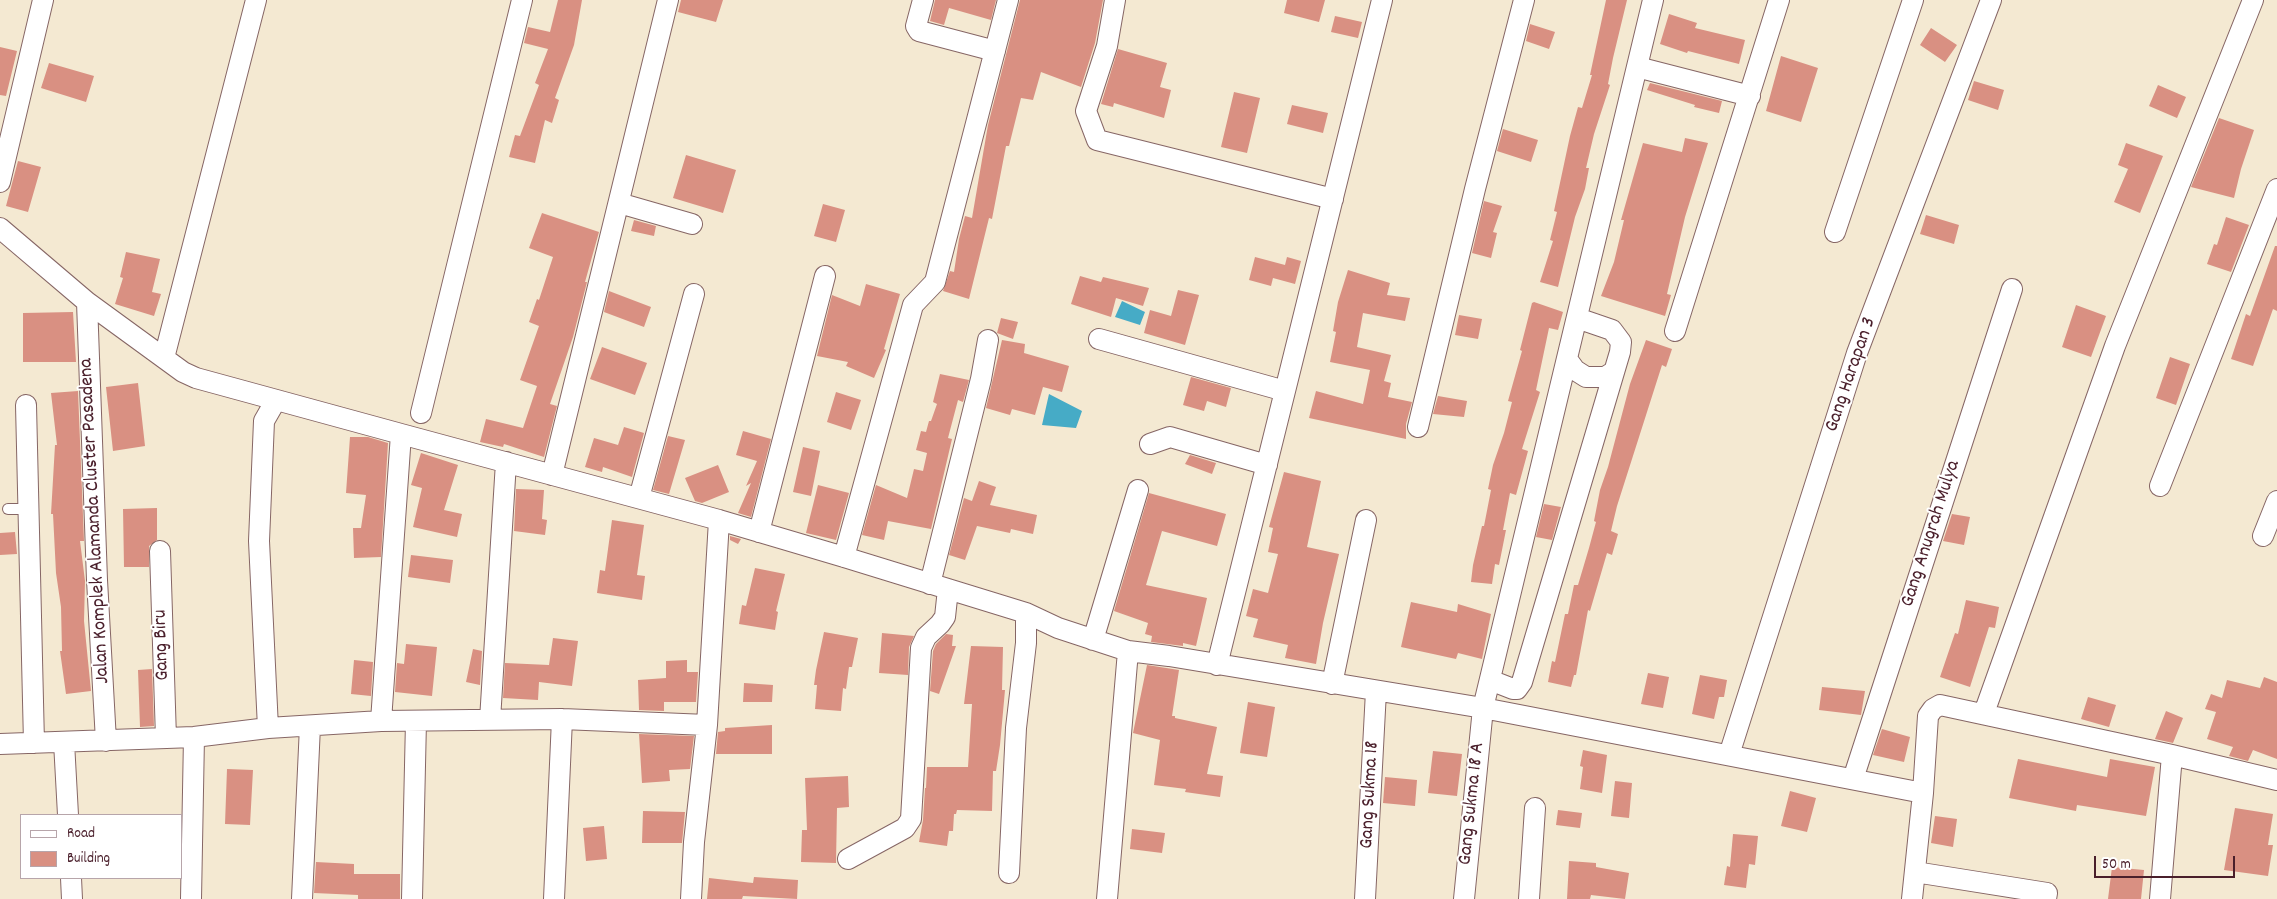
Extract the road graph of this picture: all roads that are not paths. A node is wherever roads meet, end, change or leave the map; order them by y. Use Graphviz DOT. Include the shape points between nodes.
graph roads {
  1 [pos="43,0"];
  2 [pos="256,0"];
  3 [pos="522,0"];
  4 [pos="668,0"];
  5 [pos="923,0"];
  6 [pos="1008,0"];
  7 [pos="1115,0"];
  8 [pos="1382,0"];
  9 [pos="1524,0"];
  10 [pos="1653,0"];
  11 [pos="1780,0"];
  12 [pos="1913,0"];
  13 [pos="1991,0"];
  14 [pos="2252,0"];
  15 [pos="995,51"];
  16 [pos="1637,67"];
  17 [pos="1750,96"];
  18 [pos="0,182"];
  19 [pos="2277,189"];
  20 [pos="1333,199"];
  21 [pos="619,203"];
  22 [pos="692,224"];
  23 [pos="0,228"];
  24 [pos="1835,232"];
  25 [pos="825,276"];
  26 [pos="2012,289"];
  27 [pos="694,294"];
  28 [pos="87,302"];
  29 [pos="1577,318"];
  30 [pos="1675,331"];
  31 [pos="1099,339"];
  32 [pos="988,340"];
  33 [pos="164,358"];
  34 [pos="1567,359"];
  35 [pos="1613,372"];
  36 [pos="1285,391"];
  37 [pos="276,400"];
  38 [pos="26,405"];
  39 [pos="421,413"];
  40 [pos="1418,428"];
  41 [pos="401,434"];
  42 [pos="1150,444"];
  43 [pos="506,462"];
  44 [pos="1267,465"];
  45 [pos="552,475"];
  46 [pos="2160,486"];
  47 [pos="1138,490"];
  48 [pos="640,498"];
  49 [pos="2277,501"];
  50 [pos="8,509"];
  51 [pos="28,509"];
  52 [pos="719,520"];
  53 [pos="1366,520"];
  54 [pos="760,532"];
  55 [pos="2263,536"];
  56 [pos="160,551"];
  57 [pos="844,557"];
  58 [pos="939,586"];
  59 [pos="1026,614"];
  60 [pos="1093,640"];
  61 [pos="1128,651"];
  62 [pos="1217,665"];
  63 [pos="1490,680"];
  64 [pos="1332,684"];
  65 [pos="1376,691"];
  66 [pos="1483,708"];
  67 [pos="1984,713"];
  68 [pos="562,719"];
  69 [pos="490,720"];
  70 [pos="382,721"];
  71 [pos="416,721"];
  72 [pos="707,725"];
  73 [pos="310,726"];
  74 [pos="268,728"];
  75 [pos="194,737"];
  76 [pos="166,738"];
  77 [pos="106,741"];
  78 [pos="64,742"];
  79 [pos="34,743"];
  80 [pos="0,744"];
  81 [pos="1729,755"];
  82 [pos="2172,755"];
  83 [pos="1853,779"];
  84 [pos="2277,780"];
  85 [pos="1923,793"];
  86 [pos="1535,808"];
  87 [pos="68,814"];
  88 [pos="848,859"];
  89 [pos="1915,872"];
  90 [pos="1009,874"];
  91 [pos="71,879"];
  92 [pos="72,899"];
  93 [pos="191,899"];
  94 [pos="302,899"];
  95 [pos="412,899"];
  96 [pos="554,899"];
  97 [pos="691,899"];
  98 [pos="1107,899"];
  99 [pos="1365,899"];
  100 [pos="1464,899"];
  101 [pos="1529,899"];
  102 [pos="1912,899"];
  103 [pos="2046,899"];
  104 [pos="2160,899"];
  1 -- 18 [label="street"];
  2 -- 33 [label="street"];
  3 -- 39 [label="street"];
  4 -- 21 [label="street"];
  5 -- 15 [label="street" via="916,26 919,31"];
  6 -- 15 [label="street"];
  7 -- 20 [label="street" via="1107,46 1086,111 1097,140"];
  8 -- 20 [label="street"];
  9 -- 40 [label="street" via="1472,199"];
  10 -- 16 [label="street"];
  11 -- 17 [label="street"];
  12 -- 24 [label="street"];
  13 -- 81 [label="street, Gang Harapan 3" via="1857,353"];
  14 -- 67 [label="street" via="2115,346"];
  15 -- 57 [label="street" via="935,282 913,305"];
  16 -- 17 [label="street"];
  16 -- 29 [label="street"];
  17 -- 30 [label="street"];
  19 -- 46 [label="street"];
  20 -- 36 [label="street"];
  21 -- 22 [label="street"];
  21 -- 45 [label="street"];
  23 -- 28 [label="street"];
  25 -- 54 [label="street"];
  26 -- 83 [label="street, Gang Anugrah Mulya"];
  27 -- 48 [label="street"];
  28 -- 33 [label="street"];
  28 -- 77 [label="street, Jalan Komplek Alamanda Cluster Pasadena"];
  29 -- 34 [label="street"];
  29 -- 35 [label="street" via="1612,330 1618,336 1620,352"];
  31 -- 36 [label="street"];
  32 -- 58 [label="street"];
  33 -- 37 [label="street" via="196,378"];
  34 -- 35 [label="street" via="1586,377 1605,377"];
  34 -- 63 [label="street, Gang Sukma 18 A"];
  35 -- 63 [label="street" via="1522,682 1513,689"];
  36 -- 44 [label="street"];
  37 -- 41 [label="street"];
  37 -- 74 [label="street" via="264,421 259,541"];
  38 -- 51 [label="street"];
  41 -- 43 [label="street"];
  41 -- 70 [label="street"];
  42 -- 44 [label="street" via="1170,437"];
  43 -- 45 [label="street"];
  43 -- 69 [label="street"];
  44 -- 62 [label="street"];
  45 -- 48 [label="street"];
  47 -- 60 [label="street"];
  48 -- 52 [label="street"];
  49 -- 55 [label="street"];
  50 -- 51 [label="lane"];
  51 -- 79 [label="street"];
  52 -- 54 [label="street"];
  52 -- 72 [label="street"];
  53 -- 64 [label="street"];
  54 -- 57 [label="street"];
  56 -- 76 [label="street, Gang Biru"];
  57 -- 58 [label="street"];
  58 -- 59 [label="street"];
  58 -- 88 [label="street" via="945,617 926,637 921,648 911,819 905,828"];
  59 -- 60 [label="street"];
  59 -- 90 [label="street" via="1026,643 1016,728"];
  60 -- 61 [label="street"];
  61 -- 62 [label="street"];
  61 -- 98 [label="street"];
  62 -- 64 [label="street"];
  63 -- 66 [label="street, Gang Sukma 18 A"];
  64 -- 65 [label="street"];
  65 -- 66 [label="street"];
  65 -- 99 [label="street, Gang Sukma 18"];
  66 -- 81 [label="street"];
  66 -- 100 [label="street, Gang Sukma 18 A"];
  67 -- 82 [label="street"];
  67 -- 85 [label="street" via="1948,706 1933,709 1927,724"];
  68 -- 69 [label="street"];
  68 -- 72 [label="street"];
  68 -- 96 [label="street"];
  69 -- 71 [label="street"];
  70 -- 71 [label="street"];
  70 -- 73 [label="street"];
  71 -- 95 [label="street"];
  72 -- 97 [label="street"];
  73 -- 74 [label="street"];
  73 -- 94 [label="street"];
  74 -- 75 [label="street"];
  75 -- 76 [label="street"];
  75 -- 93 [label="street"];
  76 -- 77 [label="street"];
  77 -- 78 [label="street"];
  78 -- 79 [label="street"];
  78 -- 87 [label="street"];
  79 -- 80 [label="street"];
  81 -- 83 [label="street"];
  82 -- 84 [label="street"];
  82 -- 104 [label="street"];
  83 -- 85 [label="street"];
  85 -- 89 [label="street"];
  86 -- 101 [label="street"];
  89 -- 102 [label="street"];
  89 -- 103 [label="street" via="2047,893"];
  91 -- 92 [label="street"];
}
